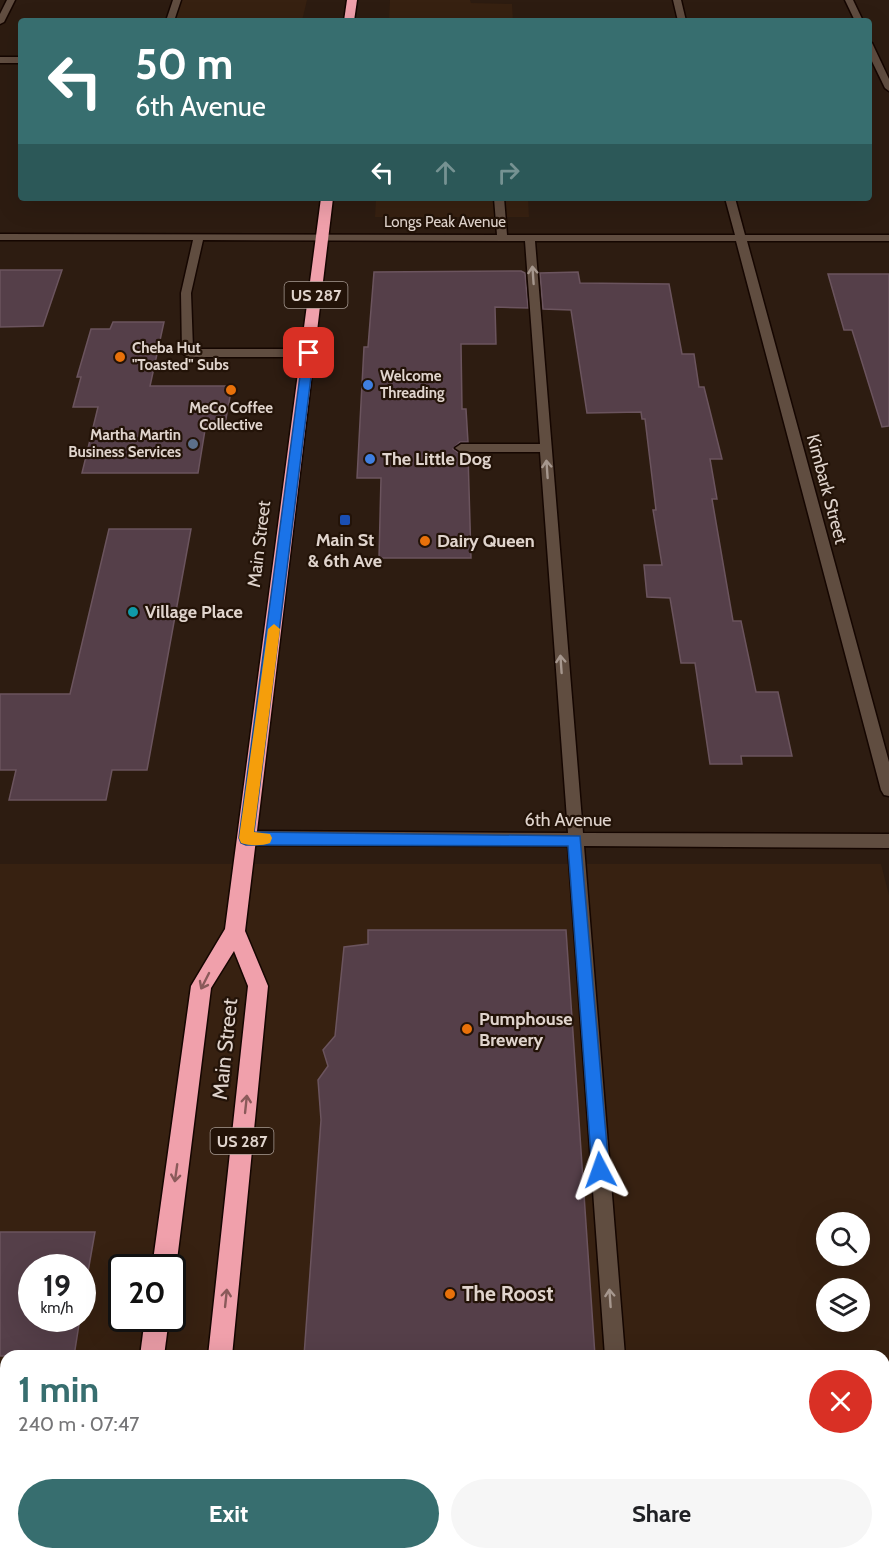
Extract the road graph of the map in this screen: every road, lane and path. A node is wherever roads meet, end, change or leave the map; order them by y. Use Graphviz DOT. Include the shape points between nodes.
graph roads {
  1 [pos="11,0"];
  2 [pos="177,0"];
  3 [pos="352,0"];
  4 [pos="677,0"];
  5 [pos="849,0"];
  6 [pos="171,18"];
  7 [pos="349,18"];
  8 [pos="681,18"];
  9 [pos="858,18"];
  10 [pos="0,22"];
  11 [pos="872,52"];
  12 [pos="0,60"];
  13 [pos="18,60"];
  14 [pos="889,88"];
  15 [pos="327,201"];
  16 [pos="499,201"];
  17 [pos="731,201"];
  18 [pos="0,237"];
  19 [pos="199,237"];
  20 [pos="323,237"];
  21 [pos="502,237"];
  22 [pos="530,237"];
  23 [pos="741,238"];
  24 [pos="889,238"];
  25 [pos="309,353"];
  26 [pos="461,448"];
  27 [pos="545,448"];
  28 [pos="889,789"];
  29 [pos="246,838"];
  30 [pos="575,840"];
  31 [pos="889,841"];
  32 [pos="235,931"];
  33 [pos="166,1254"];
  34 [pos="155,1332"];
  35 [pos="153,1350"];
  36 [pos="221,1350"];
  37 [pos="615,1350"];
  1 -- 10 [label="street"];
  2 -- 6 [label="street"];
  3 -- 7 [label="highway"];
  4 -- 8 [label="street"];
  5 -- 9 [label="street"];
  11 -- 14 [label="street"];
  12 -- 13 [label="street"];
  15 -- 20 [label="highway, Main Street / US 287"];
  16 -- 21 [label="street"];
  17 -- 23 [label="street, Kimbark Street"];
  18 -- 19 [label="street, Longs Peak Avenue"];
  19 -- 20 [label="street, Longs Peak Avenue"];
  19 -- 25 [label="street" via="186,293 188,353"];
  20 -- 21 [label="street, Longs Peak Avenue"];
  20 -- 25 [label="highway, Main Street / US 287"];
  21 -- 22 [label="street, Longs Peak Avenue"];
  22 -- 23 [label="street, Longs Peak Avenue"];
  27 -- 22 [label="street, one-way"];
  23 -- 24 [label="street, Longs Peak Avenue"];
  23 -- 28 [label="street, Kimbark Street"];
  25 -- 29 [label="highway, Main Street / US 287"];
  26 -- 27 [label="street"];
  30 -- 27 [label="street, one-way"];
  29 -- 30 [label="street, 6th Avenue"];
  29 -- 32 [label="highway, Main Street / US 287"];
  30 -- 31 [label="street, 6th Avenue"];
  37 -- 30 [label="street, one-way"];
  32 -- 33 [label="highway, Main Street / US 287, one-way" via="201,986"];
  36 -- 32 [label="highway, Main Street / US 287, one-way" via="258,986"];
  34 -- 35 [label="highway"];
}
